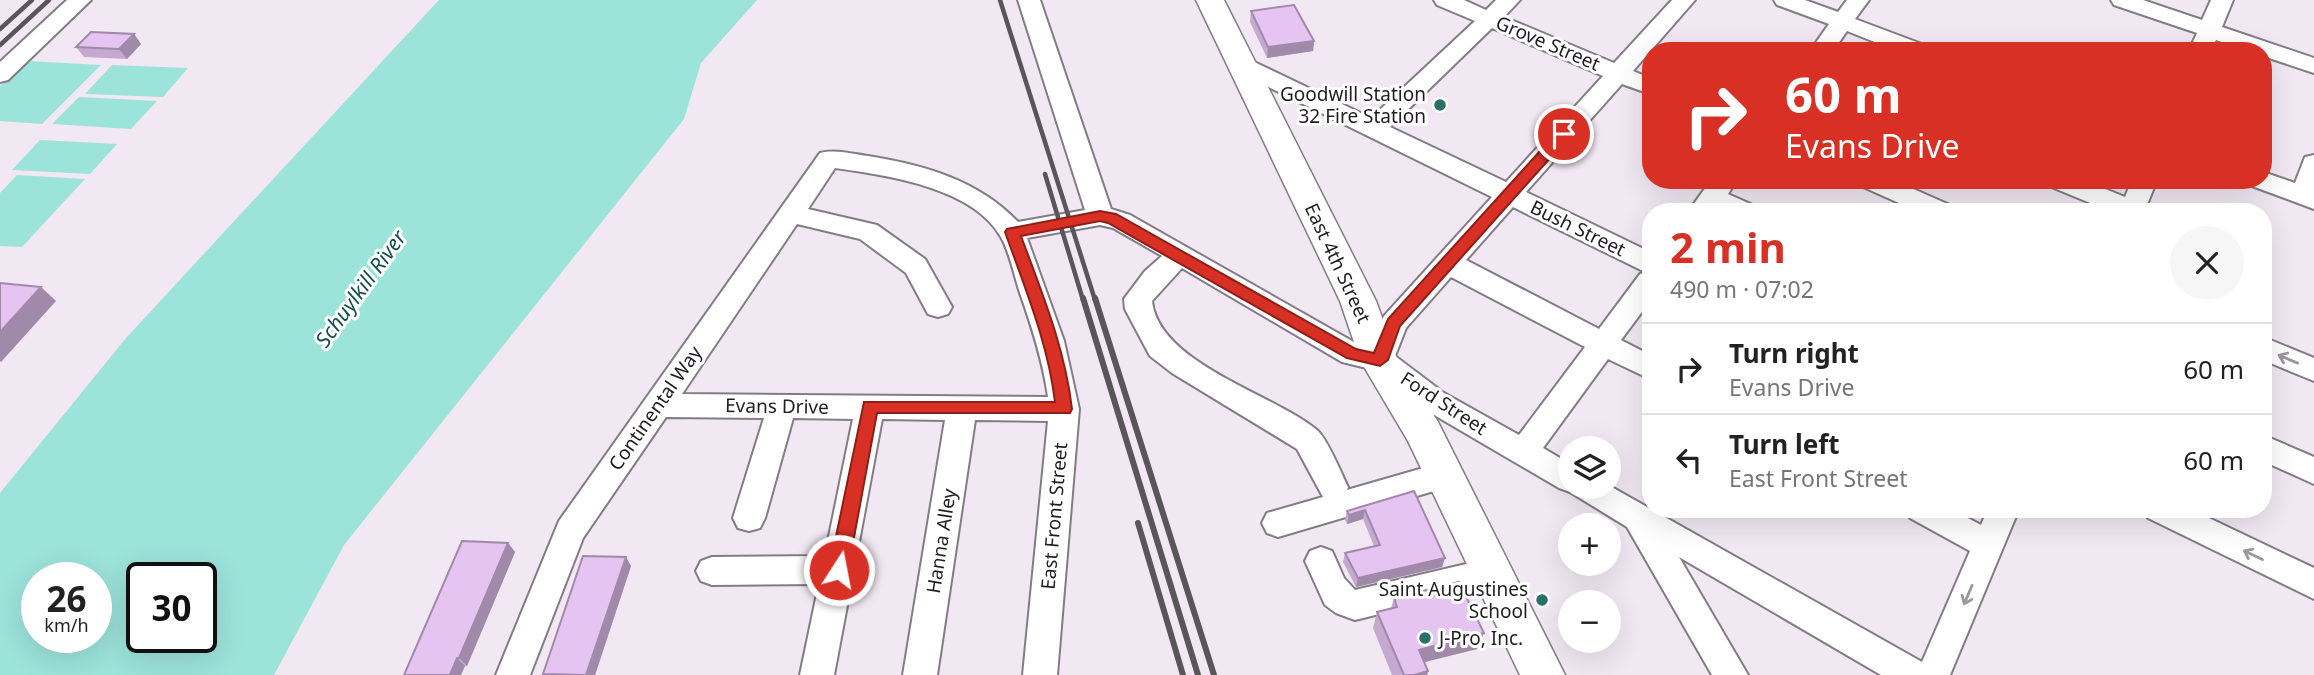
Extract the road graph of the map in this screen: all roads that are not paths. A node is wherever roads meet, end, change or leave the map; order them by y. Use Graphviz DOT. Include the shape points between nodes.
graph roads {
  1 [pos="80,0"];
  2 [pos="1028,0"];
  3 [pos="1210,0"];
  4 [pos="1445,0"];
  5 [pos="1509,0"];
  6 [pos="1684,0"];
  7 [pos="1785,0"];
  8 [pos="1858,0"];
  9 [pos="2123,0"];
  10 [pos="2222,0"];
  11 [pos="1489,19"];
  12 [pos="1842,22"];
  13 [pos="2209,30"];
  14 [pos="1646,42"];
  15 [pos="1828,42"];
  16 [pos="1895,42"];
  17 [pos="2204,42"];
  18 [pos="2245,42"];
  19 [pos="1642,46"];
  20 [pos="2272,51"];
  21 [pos="1242,65"];
  22 [pos="2314,65"];
  23 [pos="1618,73"];
  24 [pos="0,75"];
  25 [pos="1642,84"];
  26 [pos="1374,129"];
  27 [pos="830,159"];
  28 [pos="2314,163"];
  29 [pos="2272,184"];
  30 [pos="1891,189"];
  31 [pos="2079,189"];
  32 [pos="1510,195"];
  33 [pos="2309,198"];
  34 [pos="1922,203"];
  35 [pos="2112,203"];
  36 [pos="791,214"];
  37 [pos="1100,216"];
  38 [pos="1012,232"];
  39 [pos="1180,255"];
  40 [pos="1642,259"];
  41 [pos="1448,263"];
  42 [pos="1642,292"];
  43 [pos="938,307"];
  44 [pos="1603,344"];
  45 [pos="2272,352"];
  46 [pos="1380,360"];
  47 [pos="1642,364"];
  48 [pos="2314,370"];
  49 [pos="658,405"];
  50 [pos="782,406"];
  51 [pos="870,407"];
  52 [pos="962,408"];
  53 [pos="1064,409"];
  54 [pos="2272,451"];
  55 [pos="1523,452"];
  56 [pos="2314,471"];
  57 [pos="1558,472"];
  58 [pos="1444,475"];
  59 [pos="1333,487"];
  60 [pos="1605,499"];
  61 [pos="749,518"];
  62 [pos="1638,518"];
  63 [pos="1938,518"];
  64 [pos="2000,518"];
  65 [pos="2178,518"];
  66 [pos="1278,523"];
  67 [pos="1989,545"];
  68 [pos="1321,561"];
  69 [pos="839,570"];
  70 [pos="712,572"];
  71 [pos="1492,572"];
  72 [pos="2314,584"];
  73 [pos="513,675"];
  74 [pos="817,675"];
  75 [pos="920,675"];
  76 [pos="1040,675"];
  77 [pos="1543,675"];
  78 [pos="1731,675"];
  79 [pos="1913,675"];
  80 [pos="1933,675"];
  1 -- 24 [label="street"];
  2 -- 37 [label="street"];
  3 -- 21 [label="main road, East 4th Street"];
  4 -- 11 [label="street, Grove Street"];
  5 -- 11 [label="street"];
  6 -- 14 [label="street"];
  7 -- 12 [label="street"];
  8 -- 12 [label="street"];
  9 -- 13 [label="street"];
  10 -- 13 [label="street"];
  11 -- 23 [label="street, Grove Street"];
  11 -- 26 [label="street"];
  12 -- 15 [label="street"];
  12 -- 16 [label="street"];
  13 -- 17 [label="street"];
  13 -- 18 [label="street"];
  19 -- 23 [label="street"];
  20 -- 22 [label="street"];
  21 -- 26 [label="street, Bush Street"];
  21 -- 46 [label="main road, East 4th Street" via="1358,301"];
  23 -- 25 [label="street, Grove Street"];
  23 -- 32 [label="street"];
  26 -- 32 [label="street, Bush Street"];
  27 -- 36 [label="street, Continental Way"];
  27 -- 38 [label="street, East Front Street" via="886,167 952,185 987,207"];
  28 -- 33 [label="street"];
  29 -- 33 [label="street"];
  30 -- 34 [label="street"];
  31 -- 35 [label="street"];
  32 -- 40 [label="street, Bush Street"];
  32 -- 41 [label="street"];
  36 -- 43 [label="street" via="868,232 916,265"];
  36 -- 49 [label="street, Continental Way"];
  37 -- 38 [label="street"];
  37 -- 39 [label="street, Ford Street" via="1121,221"];
  38 -- 53 [label="street, East Front Street" via="1051,339"];
  39 -- 46 [label="street, Ford Street" via="1352,354"];
  39 -- 59 [label="street" via="1138,299 1139,310 1160,348 1308,440"];
  41 -- 44 [label="street"];
  41 -- 46 [label="street" via="1394,324"];
  42 -- 44 [label="street"];
  44 -- 47 [label="street"];
  44 -- 55 [label="street"];
  48 -- 45 [label="street, one-way"];
  46 -- 55 [label="street, Ford Street" via="1434,401"];
  46 -- 58 [label="main road, East 4th Street"];
  49 -- 50 [label="street, Evans Drive"];
  49 -- 73 [label="street, Continental Way" via="569,531"];
  50 -- 51 [label="street, Evans Drive"];
  50 -- 61 [label="street"];
  51 -- 52 [label="street, Evans Drive"];
  51 -- 69 [label="street"];
  52 -- 53 [label="street, Evans Drive"];
  52 -- 75 [label="street, Hanna Alley"];
  53 -- 76 [label="street, East Front Street"];
  54 -- 56 [label="street"];
  55 -- 57 [label="street, Ford Street"];
  58 -- 66 [label="street"];
  58 -- 71 [label="main road, East 4th Street"];
  60 -- 62 [label="street"];
  62 -- 78 [label="street"];
  62 -- 79 [label="street"];
  63 -- 67 [label="street"];
  64 -- 67 [label="street"];
  72 -- 65 [label="street, one-way"];
  67 -- 80 [label="street, one-way"];
  68 -- 71 [label="street" via="1337,596 1355,606"];
  69 -- 70 [label="street"];
  69 -- 74 [label="street"];
  71 -- 77 [label="main road, East 4th Street"];
}
